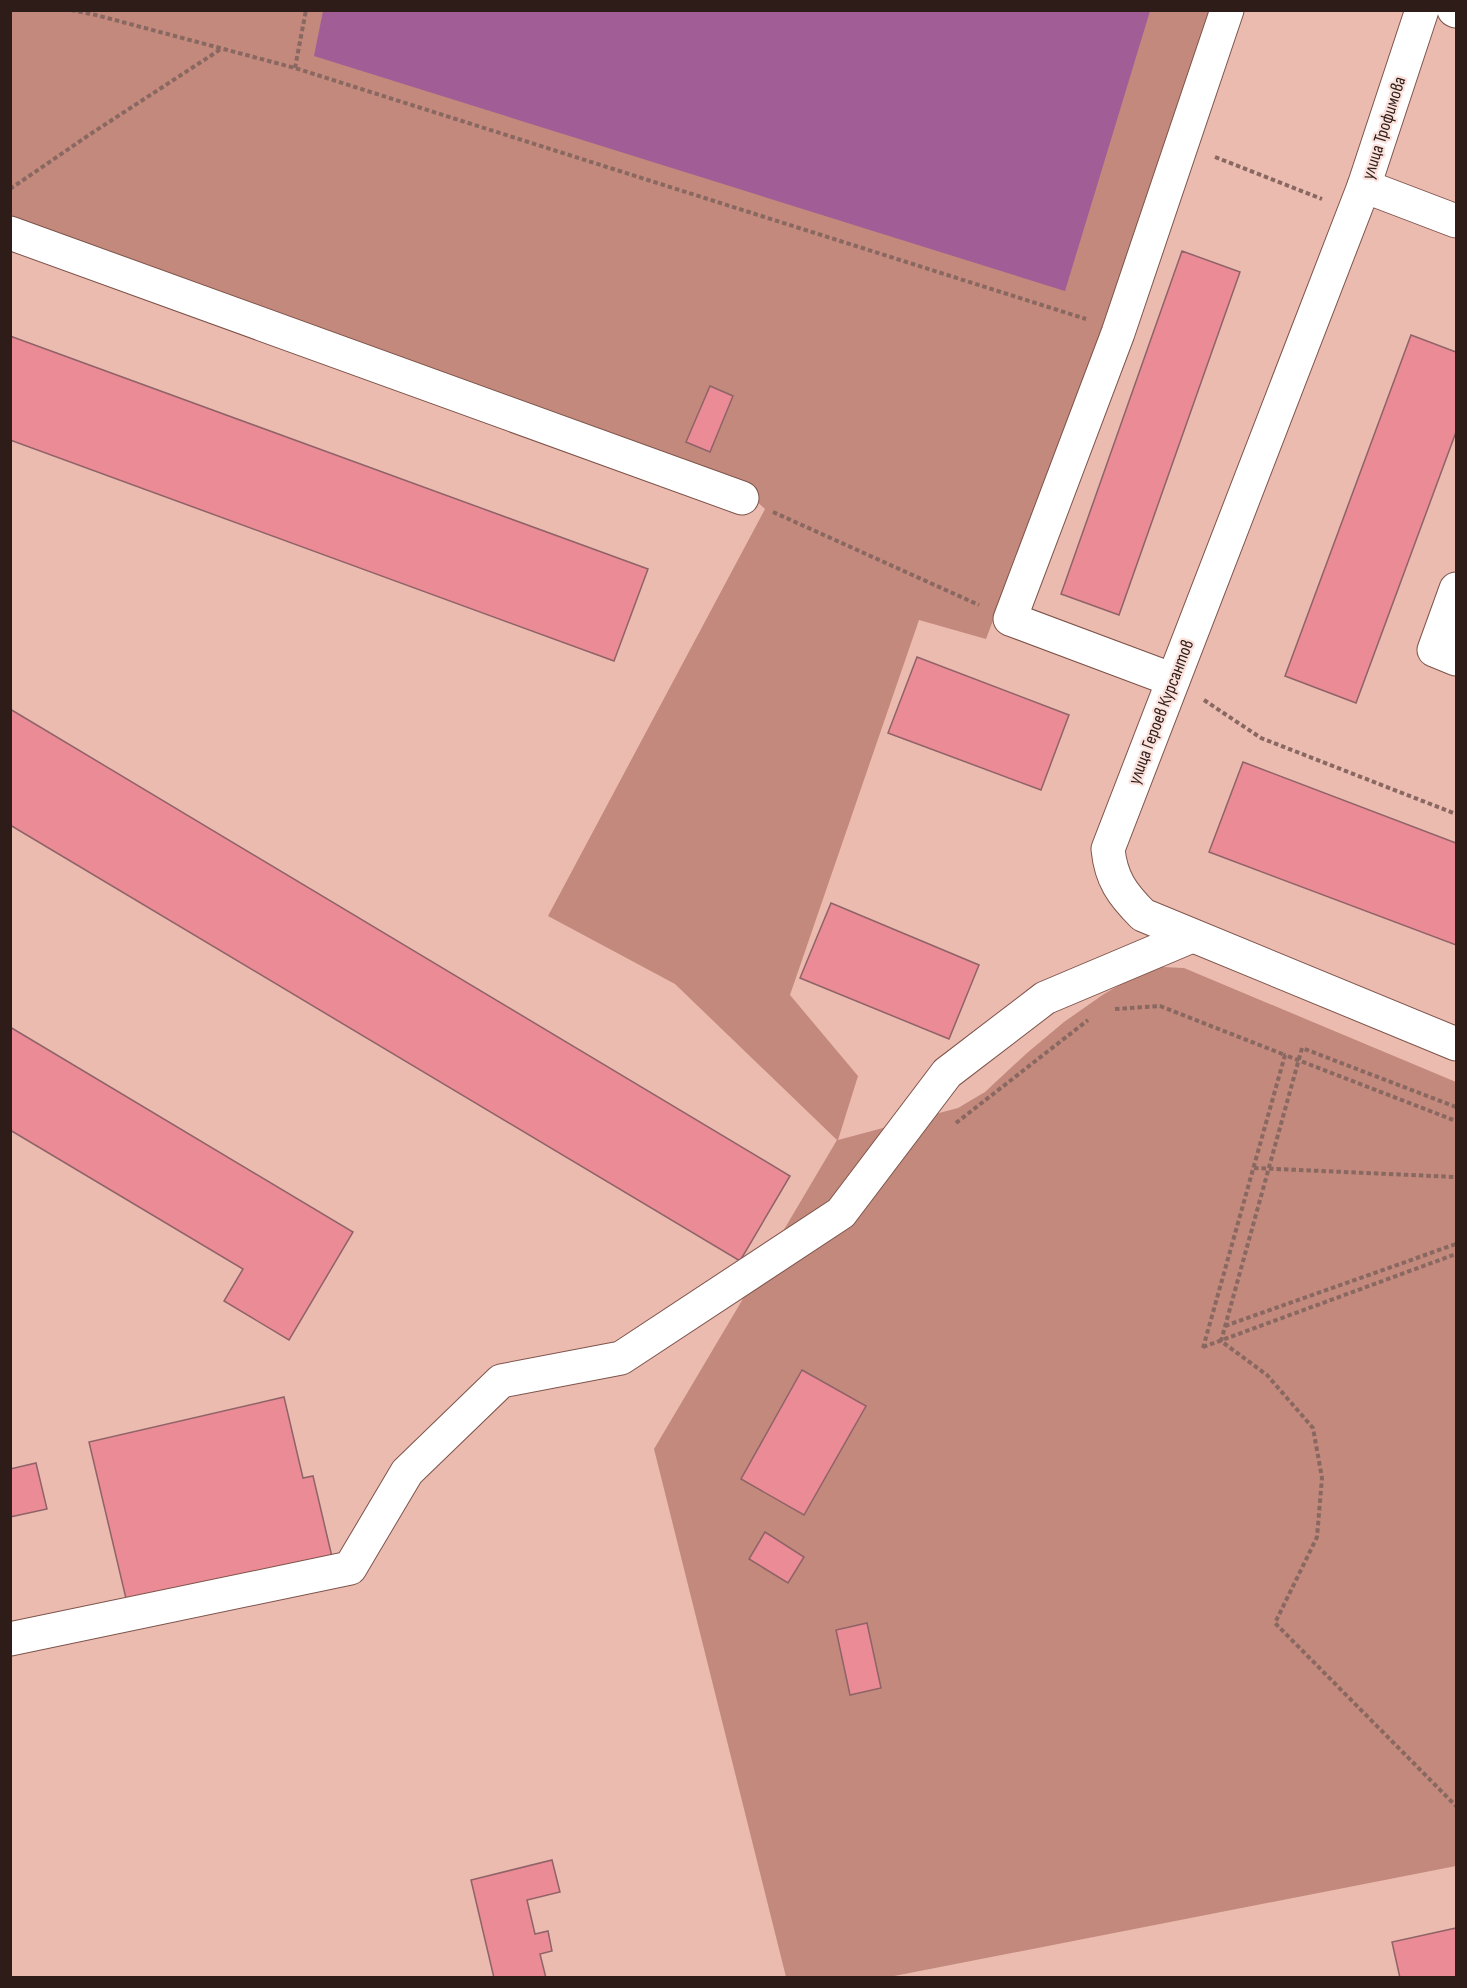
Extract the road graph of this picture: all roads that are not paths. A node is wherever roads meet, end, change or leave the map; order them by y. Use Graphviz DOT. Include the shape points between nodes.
graph roads {
  1 [pos="1227,10"];
  2 [pos="1422,10"];
  3 [pos="1364,186"];
  4 [pos="1456,221"];
  5 [pos="10,233"];
  6 [pos="742,498"];
  7 [pos="1456,589"];
  8 [pos="1456,659"];
  9 [pos="1173,680"];
  10 [pos="1192,936"];
  11 [pos="1456,1044"];
  12 [pos="10,1639"];
  1 -- 9 [label="street" via="1118,333 1010,619"];
  2 -- 3 [label="street, улица Трофимова"];
  3 -- 4 [label="street, улица Трофимова"];
  3 -- 9 [label="street, улица Героев Курсантов"];
  5 -- 6 [label="street"];
  7 -- 8 [label="street" via="1434,650"];
  9 -- 10 [label="street, улица Героев Курсантов" via="1108,849 1115,879 1143,915"];
  10 -- 11 [label="street, улица Героев Курсантов"];
  10 -- 12 [label="street" via="1045,998 947,1072 841,1214 621,1358 501,1381 407,1472 351,1568"];
}
